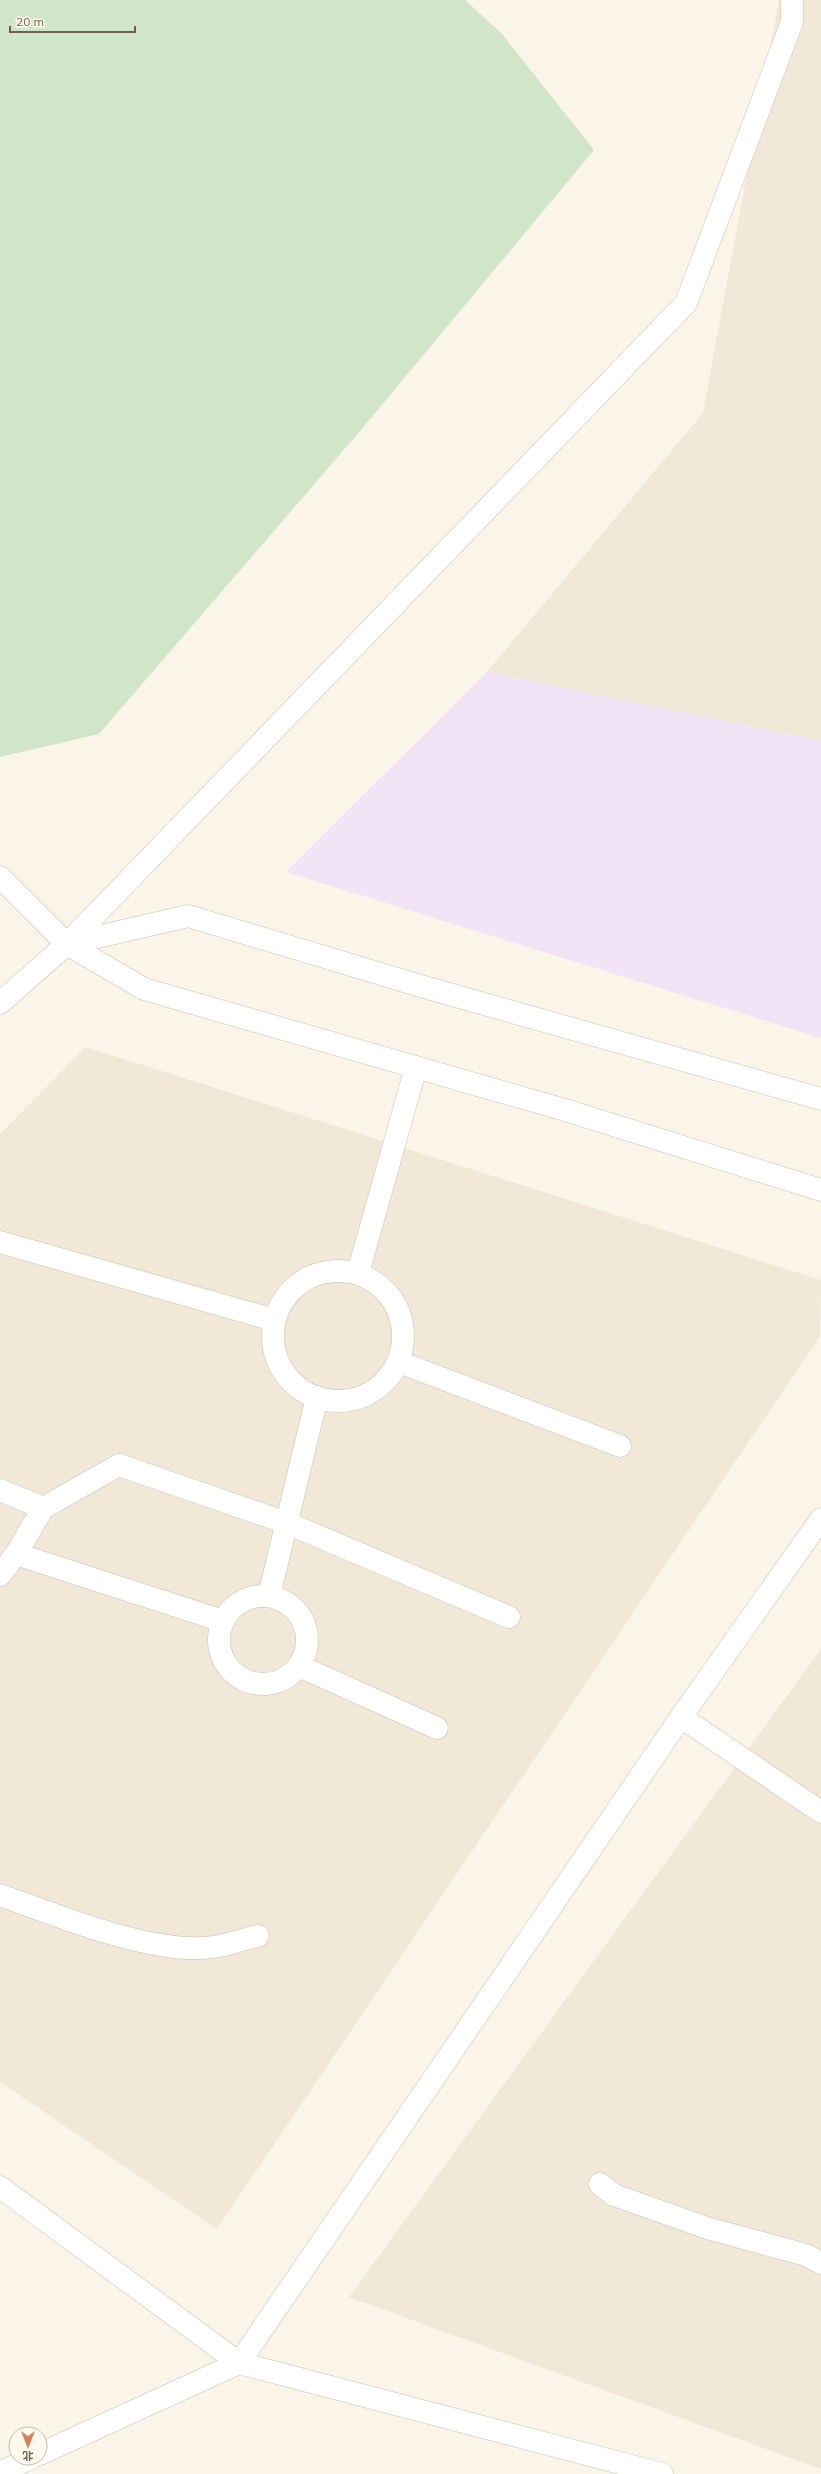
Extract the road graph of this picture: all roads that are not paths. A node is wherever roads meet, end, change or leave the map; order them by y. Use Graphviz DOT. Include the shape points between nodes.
graph roads {
  1 [pos="792,0"];
  2 [pos="0,877"];
  3 [pos="67,944"];
  4 [pos="0,1003"];
  5 [pos="416,1067"];
  6 [pos="821,1099"];
  7 [pos="821,1190"];
  8 [pos="0,1242"];
  9 [pos="358,1273"];
  10 [pos="274,1320"];
  11 [pos="399,1362"];
  12 [pos="317,1397"];
  13 [pos="620,1446"];
  14 [pos="0,1490"];
  15 [pos="43,1508"];
  16 [pos="821,1519"];
  17 [pos="287,1523"];
  18 [pos="16,1554"];
  19 [pos="0,1574"];
  20 [pos="269,1596"];
  21 [pos="509,1617"];
  22 [pos="223,1621"];
  23 [pos="299,1666"];
  24 [pos="681,1717"];
  25 [pos="437,1728"];
  26 [pos="821,1812"];
  27 [pos="0,1896"];
  28 [pos="258,1936"];
  29 [pos="600,2184"];
  30 [pos="0,2187"];
  31 [pos="821,2263"];
  32 [pos="238,2362"];
  33 [pos="48,2450"];
  34 [pos="14,2466"];
  35 [pos="0,2473"];
  36 [pos="662,2474"];
  1 -- 3 [label="street" via="792,22 686,303"];
  2 -- 3 [label="street"];
  3 -- 4 [label="street"];
  3 -- 5 [label="street" via="144,989"];
  3 -- 6 [label="street" via="188,916 439,992"];
  5 -- 7 [label="street" via="565,1110"];
  5 -- 9 [label="street"];
  8 -- 10 [label="street"];
  9 -- 10 [label="street" via="336,1270 309,1278 297,1285 283,1301"];
  9 -- 11 [label="street" via="377,1284 392,1299 401,1319 404,1340"];
  10 -- 12 [label="street" via="272,1342 278,1362 290,1380"];
  11 -- 12 [label="street" via="387,1380 370,1393 350,1400 327,1400"];
  11 -- 13 [label="street"];
  12 -- 17 [label="street"];
  14 -- 15 [label="street"];
  15 -- 17 [label="street" via="119,1465"];
  15 -- 18 [label="street"];
  16 -- 24 [label="street"];
  17 -- 20 [label="street"];
  17 -- 21 [label="street"];
  18 -- 19 [label="street"];
  18 -- 22 [label="street"];
  20 -- 22 [label="street" via="255,1597 242,1602 231,1610"];
  20 -- 23 [label="street" via="295,1610 304,1623 307,1637 305,1652"];
  22 -- 23 [label="street" via="219,1649 232,1672 246,1681 259,1684 274,1683 288,1677"];
  23 -- 25 [label="street"];
  24 -- 26 [label="street"];
  24 -- 32 [label="street"];
  27 -- 28 [label="street" via="115,1934 171,1947 212,1947"];
  29 -- 31 [label="street" via="614,2195"];
  30 -- 32 [label="street"];
  32 -- 33 [label="street"];
  32 -- 36 [label="street"];
  34 -- 35 [label="street"];
}
